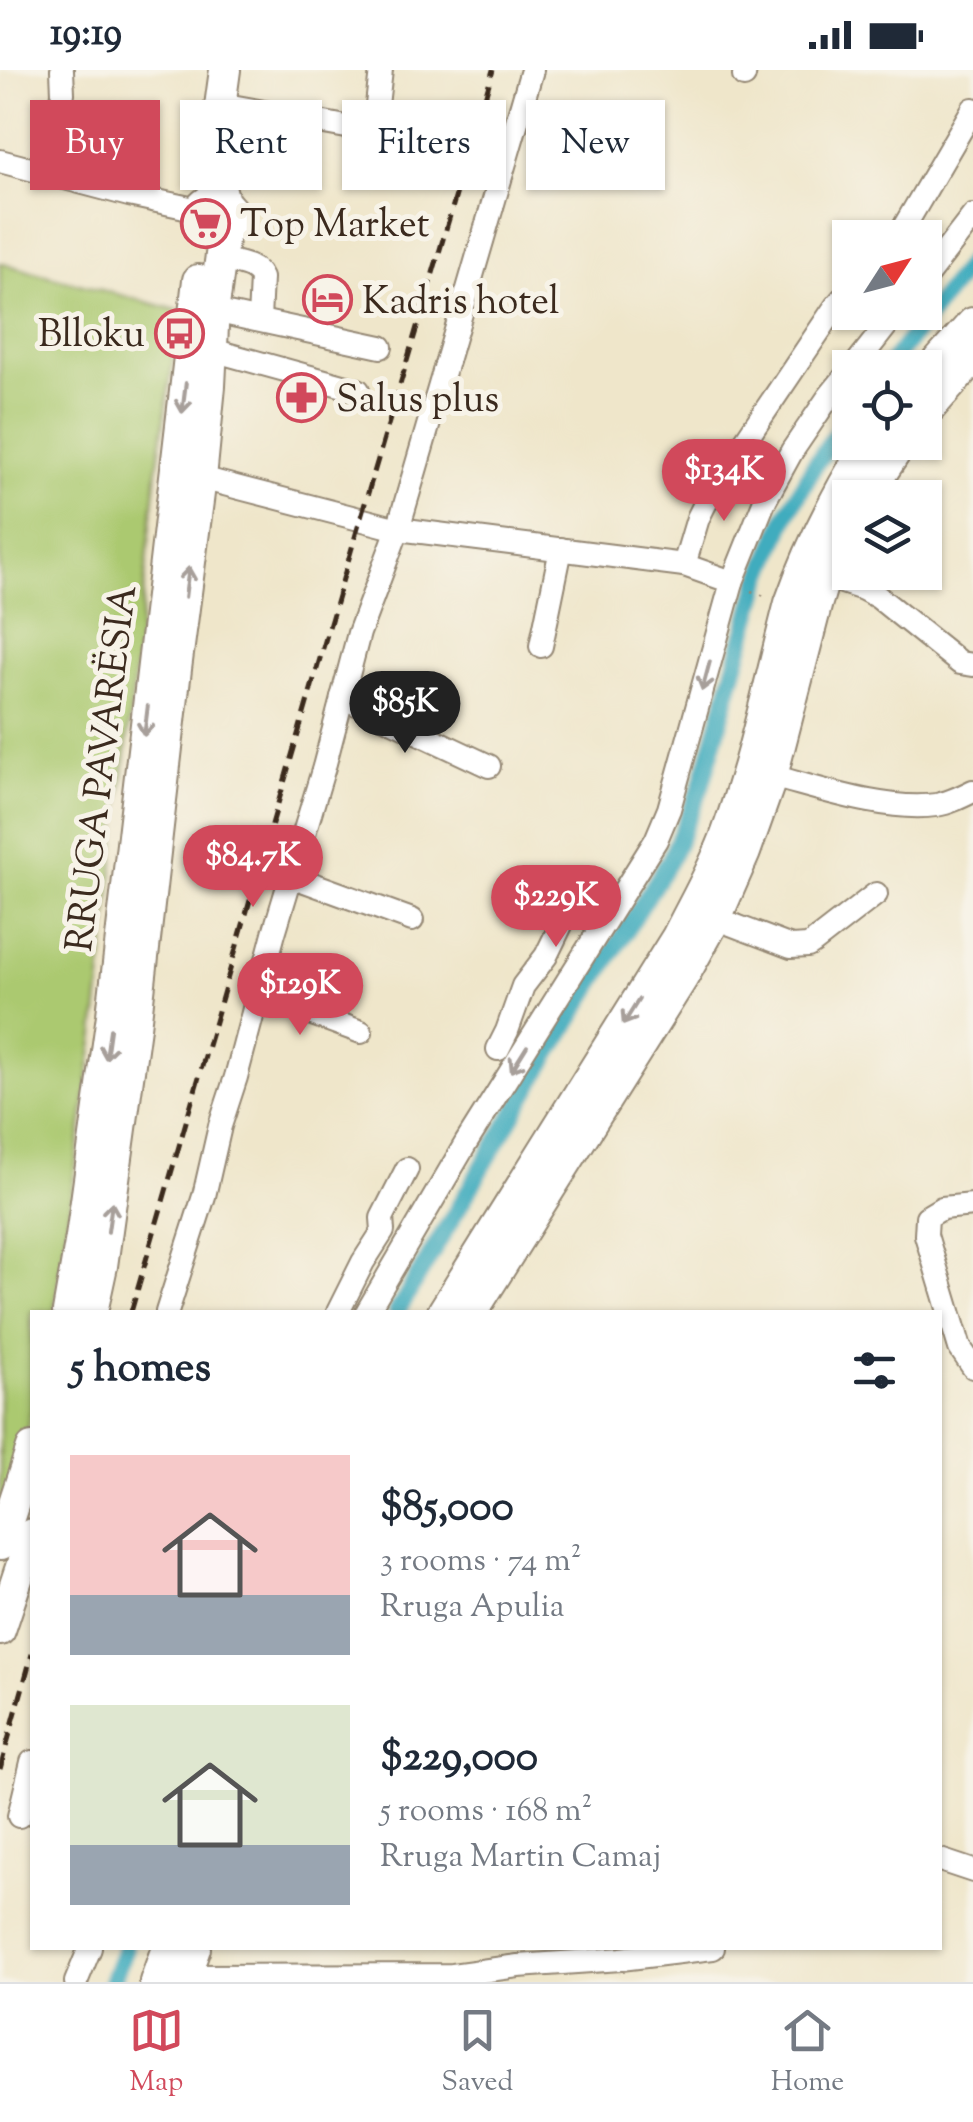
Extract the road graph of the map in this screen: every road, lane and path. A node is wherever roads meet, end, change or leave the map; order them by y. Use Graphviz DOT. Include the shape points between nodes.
graph roads {
  1 [pos="62,70"];
  2 [pos="224,70"];
  3 [pos="381,70"];
  4 [pos="532,70"];
  5 [pos="62,100"];
  6 [pos="220,100"];
  7 [pos="378,100"];
  8 [pos="973,110"];
  9 [pos="506,157"];
  10 [pos="0,161"];
  11 [pos="30,169"];
  12 [pos="107,190"];
  13 [pos="213,190"];
  14 [pos="496,190"];
  15 [pos="973,216"];
  16 [pos="909,220"];
  17 [pos="213,223"];
  18 [pos="942,256"];
  19 [pos="214,311"];
  20 [pos="832,312"];
  21 [pos="258,320"];
  22 [pos="973,324"];
  23 [pos="882,330"];
  24 [pos="381,347"];
  25 [pos="212,350"];
  26 [pos="866,350"];
  27 [pos="973,358"];
  28 [pos="942,359"];
  29 [pos="358,390"];
  30 [pos="832,393"];
  31 [pos="942,393"];
  32 [pos="860,460"];
  33 [pos="201,478"];
  34 [pos="398,528"];
  35 [pos="561,549"];
  36 [pos="832,559"];
  37 [pos="684,565"];
  38 [pos="824,576"];
  39 [pos="740,586"];
  40 [pos="776,600"];
  41 [pos="540,646"];
  42 [pos="973,664"];
  43 [pos="342,698"];
  44 [pos="489,766"];
  45 [pos="770,776"];
  46 [pos="973,791"];
  47 [pos="291,876"];
  48 [pos="571,887"];
  49 [pos="876,894"];
  50 [pos="714,918"];
  51 [pos="412,920"];
  52 [pos="562,925"];
  53 [pos="592,940"];
  54 [pos="258,994"];
  55 [pos="361,1032"];
  56 [pos="498,1050"];
  57 [pos="407,1169"];
  58 [pos="973,1205"];
  59 [pos="383,1231"];
  60 [pos="407,1244"];
  61 [pos="68,1310"];
  62 [pos="92,1310"];
  63 [pos="168,1310"];
  64 [pos="339,1310"];
  65 [pos="369,1310"];
  66 [pos="445,1310"];
  67 [pos="473,1310"];
  68 [pos="973,1366"];
  69 [pos="30,1457"];
  70 [pos="12,1542"];
  71 [pos="0,1630"];
  72 [pos="30,1771"];
  73 [pos="20,1816"];
  74 [pos="942,1861"];
  75 [pos="973,1871"];
  76 [pos="89,1950"];
  77 [pos="696,1950"];
  78 [pos="177,1967"];
  79 [pos="456,1978"];
  80 [pos="76,1982"];
  1 -- 5 [label="street"];
  2 -- 6 [label="main road, RRUGA PAVARËSIA"];
  3 -- 7 [label="street"];
  4 -- 9 [label="street"];
  8 -- 16 [label="street"];
  10 -- 11 [label="street"];
  12 -- 17 [label="street"];
  13 -- 17 [label="main road, RRUGA PAVARËSIA"];
  14 -- 34 [label="street"];
  15 -- 18 [label="street"];
  17 -- 19 [label="main road, RRUGA PAVARËSIA"];
  17 -- 21 [label="street" via="259,272"];
  17 -- 61 [label="main road, RRUGA PAVARËSIA, one-way" via="195,302 112,1015"];
  19 -- 21 [label="street"];
  19 -- 25 [label="main road, RRUGA PAVARËSIA"];
  20 -- 37 [label="street" via="712,490"];
  21 -- 24 [label="street"];
  22 -- 28 [label="highway"];
  23 -- 26 [label="street"];
  25 -- 29 [label="street"];
  25 -- 33 [label="main road, RRUGA PAVARËSIA"];
  27 -- 31 [label="highway"];
  30 -- 39 [label="street" via="764,500"];
  32 -- 66 [label="highway, one-way" via="800,577 740,796 709,877"];
  33 -- 34 [label="street"];
  62 -- 33 [label="main road, RRUGA PAVARËSIA, one-way" via="121,1140"];
  34 -- 35 [label="street"];
  34 -- 43 [label="street"];
  35 -- 37 [label="street"];
  35 -- 41 [label="street"];
  36 -- 38 [label="highway"];
  37 -- 39 [label="street"];
  38 -- 42 [label="street" via="878,597 960,663"];
  38 -- 45 [label="highway"];
  39 -- 40 [label="path"];
  39 -- 53 [label="street, one-way" via="669,809"];
  43 -- 44 [label="street"];
  43 -- 47 [label="street"];
  45 -- 46 [label="street" via="898,804 938,805"];
  45 -- 50 [label="highway"];
  47 -- 51 [label="street"];
  47 -- 54 [label="street"];
  48 -- 52 [label="street"];
  49 -- 50 [label="street" via="800,948"];
  50 -- 67 [label="highway"];
  52 -- 53 [label="street"];
  52 -- 56 [label="street" via="522,986"];
  53 -- 60 [label="street, one-way"];
  54 -- 55 [label="street"];
  54 -- 63 [label="street"];
  57 -- 59 [label="street" via="382,1218"];
  58 -- 68 [label="street" via="942,1208 924,1224 960,1348"];
  59 -- 60 [label="street"];
  59 -- 64 [label="street"];
  60 -- 65 [label="street"];
  69 -- 70 [label="main road"];
  70 -- 71 [label="main road"];
  72 -- 73 [label="street"];
  74 -- 75 [label="street"];
  76 -- 80 [label="street"];
  77 -- 79 [label="street"];
  78 -- 79 [label="street"];
}
